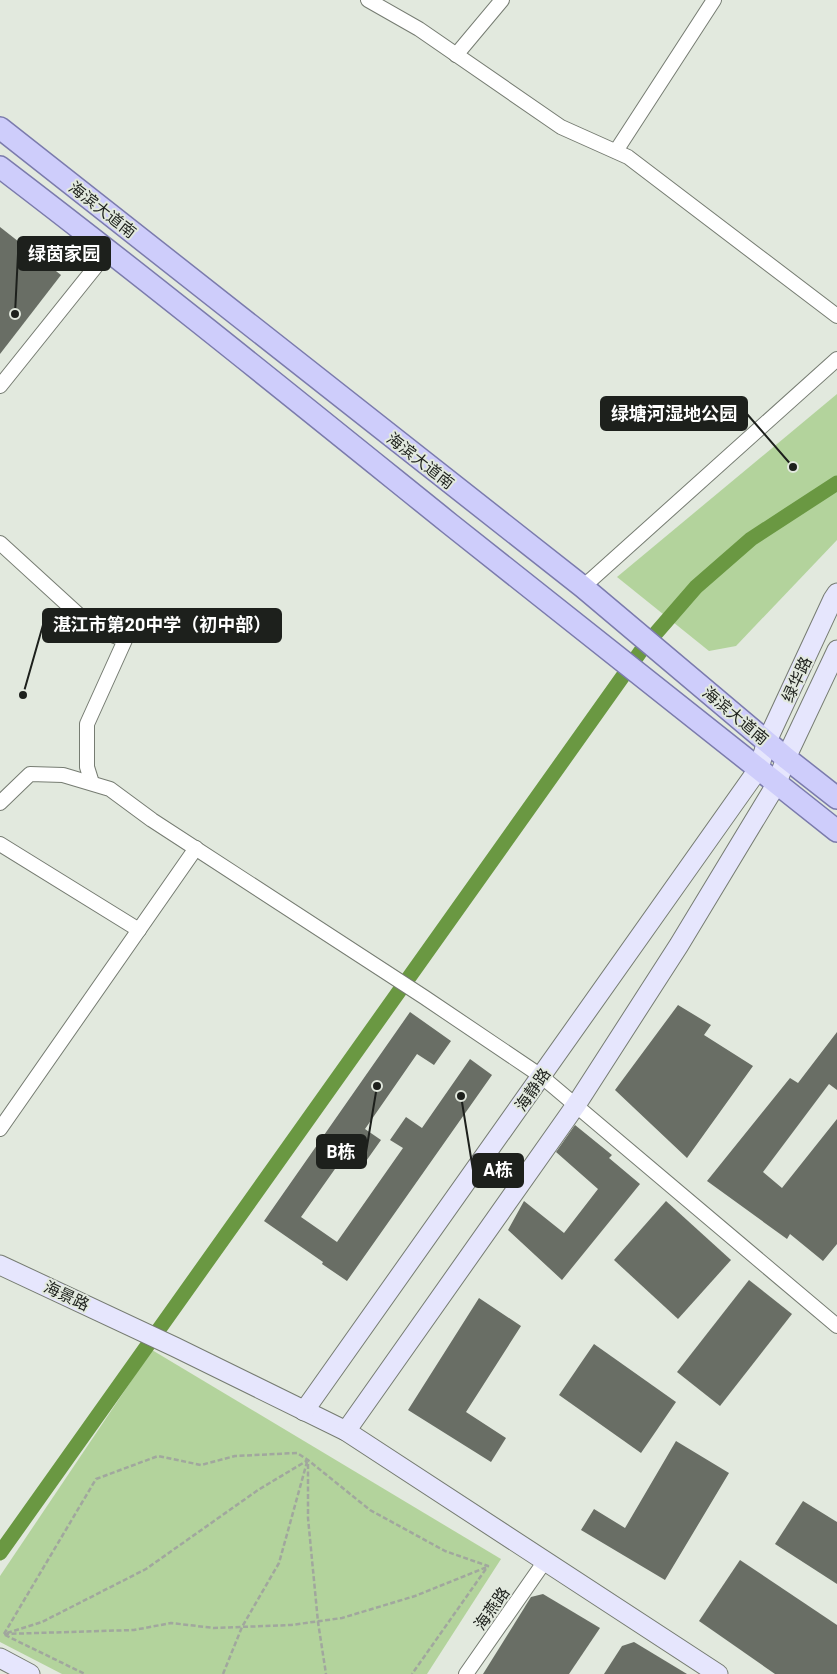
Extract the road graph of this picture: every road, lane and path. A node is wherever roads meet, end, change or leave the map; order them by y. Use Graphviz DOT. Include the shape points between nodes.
graph roads {
  1 [pos="368,0"];
  2 [pos="502,0"];
  3 [pos="714,0"];
  4 [pos="456,54"];
  5 [pos="0,128"];
  6 [pos="616,151"];
  7 [pos="0,167"];
  8 [pos="109,250"];
  9 [pos="837,316"];
  10 [pos="837,360"];
  11 [pos="0,386"];
  12 [pos="0,543"];
  13 [pos="583,587"];
  14 [pos="837,593"];
  15 [pos="837,650"];
  16 [pos="767,741"];
  17 [pos="786,758"];
  18 [pos="759,768"];
  19 [pos="92,783"];
  20 [pos="777,783"];
  21 [pos="837,798"];
  22 [pos="0,803"];
  23 [pos="837,831"];
  24 [pos="0,844"];
  25 [pos="196,848"];
  26 [pos="139,930"];
  27 [pos="541,1076"];
  28 [pos="576,1105"];
  29 [pos="0,1129"];
  30 [pos="0,1265"];
  31 [pos="837,1326"];
  32 [pos="304,1411"];
  33 [pos="346,1431"];
  34 [pos="308,1460"];
  35 [pos="545,1561"];
  36 [pos="488,1566"];
  37 [pos="318,1622"];
  38 [pos="242,1626"];
  39 [pos="4,1634"];
  40 [pos="0,1658"];
  41 [pos="30,1674"];
  42 [pos="84,1674"];
  43 [pos="223,1674"];
  44 [pos="326,1674"];
  45 [pos="412,1674"];
  46 [pos="466,1674"];
  47 [pos="718,1674"];
  1 -- 4 [label="street"];
  2 -- 4 [label="street"];
  3 -- 6 [label="street"];
  4 -- 6 [label="street" via="561,127"];
  5 -- 13 [label="main road, 海滨大道南"];
  6 -- 9 [label="street" via="628,156"];
  7 -- 8 [label="main road, 海滨大道南"];
  8 -- 11 [label="street"];
  8 -- 18 [label="main road, 海滨大道南"];
  10 -- 13 [label="street"];
  12 -- 19 [label="street" via="92,627 125,640 87,724 87,767"];
  13 -- 16 [label="main road, 海滨大道南"];
  14 -- 16 [label="street, 绿华路"];
  15 -- 17 [label="street, 绿华路"];
  16 -- 17 [label="main road, 海滨大道南"];
  16 -- 18 [label="street, 绿华路"];
  17 -- 20 [label="street, 绿华路"];
  17 -- 21 [label="main road, 海滨大道南"];
  18 -- 20 [label="main road, 海滨大道南"];
  18 -- 27 [label="street, 海静路"];
  19 -- 22 [label="street" via="63,775 30,774"];
  19 -- 25 [label="street" via="110,789"];
  20 -- 23 [label="main road, 海滨大道南"];
  20 -- 28 [label="street" via="679,945"];
  24 -- 26 [label="street"];
  25 -- 26 [label="street"];
  25 -- 27 [label="street"];
  26 -- 29 [label="street"];
  27 -- 28 [label="street"];
  27 -- 32 [label="street, 海静路"];
  28 -- 31 [label="street"];
  28 -- 33 [label="street"];
  30 -- 32 [label="street, 海景路"];
  32 -- 33 [label="street, 海景路"];
  33 -- 35 [label="street, 海景路"];
  34 -- 36 [label="path" via="370,1510 444,1551"];
  34 -- 37 [label="path" via="308,1518"];
  34 -- 38 [label="path" via="278,1563"];
  34 -- 39 [label="path" via="258,1490 146,1569 42,1622"];
  34 -- 39 [label="path" via="297,1453 235,1456 201,1465 158,1456 96,1479"];
  35 -- 46 [label="street, 海燕路"];
  35 -- 47 [label="street, 海景路"];
  36 -- 37 [label="path" via="415,1596"];
  36 -- 45 [label="path"];
  37 -- 38 [label="path" via="291,1626"];
  37 -- 44 [label="path"];
  38 -- 39 [label="path" via="214,1628 171,1623 134,1630"];
  38 -- 43 [label="path"];
  39 -- 42 [label="path"];
  40 -- 41 [label="street"];
}
